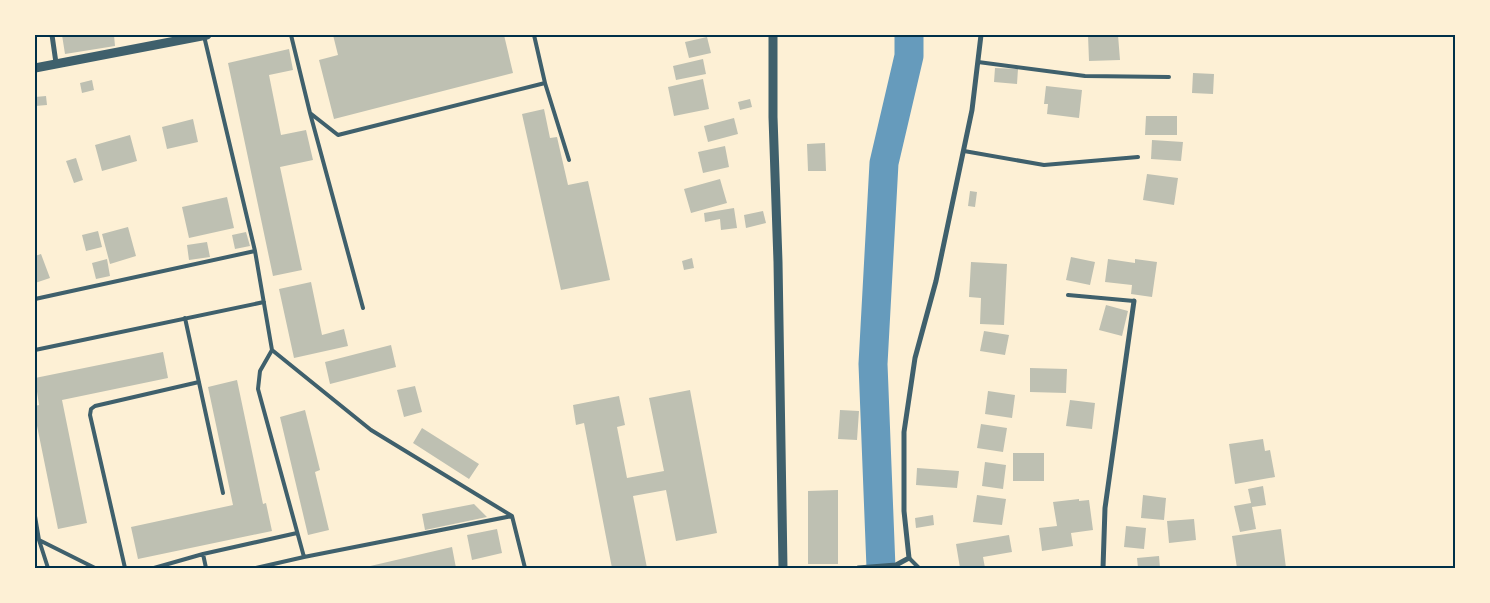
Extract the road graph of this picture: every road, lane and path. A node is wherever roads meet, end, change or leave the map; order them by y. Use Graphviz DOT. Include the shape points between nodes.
graph roads {
  1 [pos="52,35"];
  2 [pos="205,35"];
  3 [pos="290,35"];
  4 [pos="534,35"];
  5 [pos="773,35"];
  6 [pos="981,35"];
  7 [pos="978,62"];
  8 [pos="56,63"];
  9 [pos="35,68"];
  10 [pos="1168,77"];
  11 [pos="545,84"];
  12 [pos="310,113"];
  13 [pos="964,151"];
  14 [pos="1138,157"];
  15 [pos="569,160"];
  16 [pos="255,251"];
  17 [pos="1068,295"];
  18 [pos="35,299"];
  19 [pos="1134,301"];
  20 [pos="264,302"];
  21 [pos="363,308"];
  22 [pos="185,318"];
  23 [pos="35,350"];
  24 [pos="272,350"];
  25 [pos="199,382"];
  26 [pos="223,492"];
  27 [pos="35,516"];
  28 [pos="512,516"];
  29 [pos="297,533"];
  30 [pos="39,540"];
  31 [pos="203,554"];
  32 [pos="304,557"];
  33 [pos="909,558"];
  34 [pos="861,567"];
  35 [pos="48,568"];
  36 [pos="95,568"];
  37 [pos="125,568"];
  38 [pos="154,568"];
  39 [pos="206,568"];
  40 [pos="256,568"];
  41 [pos="524,568"];
  42 [pos="784,568"];
  43 [pos="919,568"];
  44 [pos="1103,568"];
  1 -- 8 [label="street"];
  2 -- 8 [label="street"];
  2 -- 16 [label="lane"];
  3 -- 12 [label="lane"];
  4 -- 11 [label="lane"];
  5 -- 42 [label="street"];
  6 -- 7 [label="street"];
  7 -- 10 [label="lane" via="1086,76"];
  7 -- 13 [label="street"];
  8 -- 9 [label="street"];
  11 -- 12 [label="lane" via="338,135"];
  11 -- 15 [label="lane"];
  12 -- 21 [label="lane"];
  13 -- 14 [label="lane" via="1044,165"];
  13 -- 33 [label="street" via="936,281 915,358 904,432 904,511"];
  16 -- 18 [label="lane"];
  16 -- 20 [label="lane"];
  17 -- 19 [label="lane"];
  19 -- 44 [label="street" via="1105,508"];
  20 -- 22 [label="lane"];
  20 -- 24 [label="lane"];
  22 -- 23 [label="lane"];
  22 -- 25 [label="lane"];
  24 -- 28 [label="lane" via="371,430"];
  24 -- 29 [label="lane" via="260,371 258,389"];
  25 -- 26 [label="lane"];
  25 -- 37 [label="lane" via="91,409"];
  27 -- 30 [label="lane"];
  28 -- 32 [label="lane"];
  28 -- 41 [label="lane"];
  29 -- 31 [label="lane"];
  29 -- 32 [label="lane"];
  30 -- 35 [label="lane"];
  30 -- 36 [label="lane"];
  31 -- 38 [label="lane"];
  31 -- 39 [label="lane"];
  32 -- 40 [label="lane"];
  33 -- 34 [label="street" via="896,565"];
  33 -- 43 [label="lane"];
}
